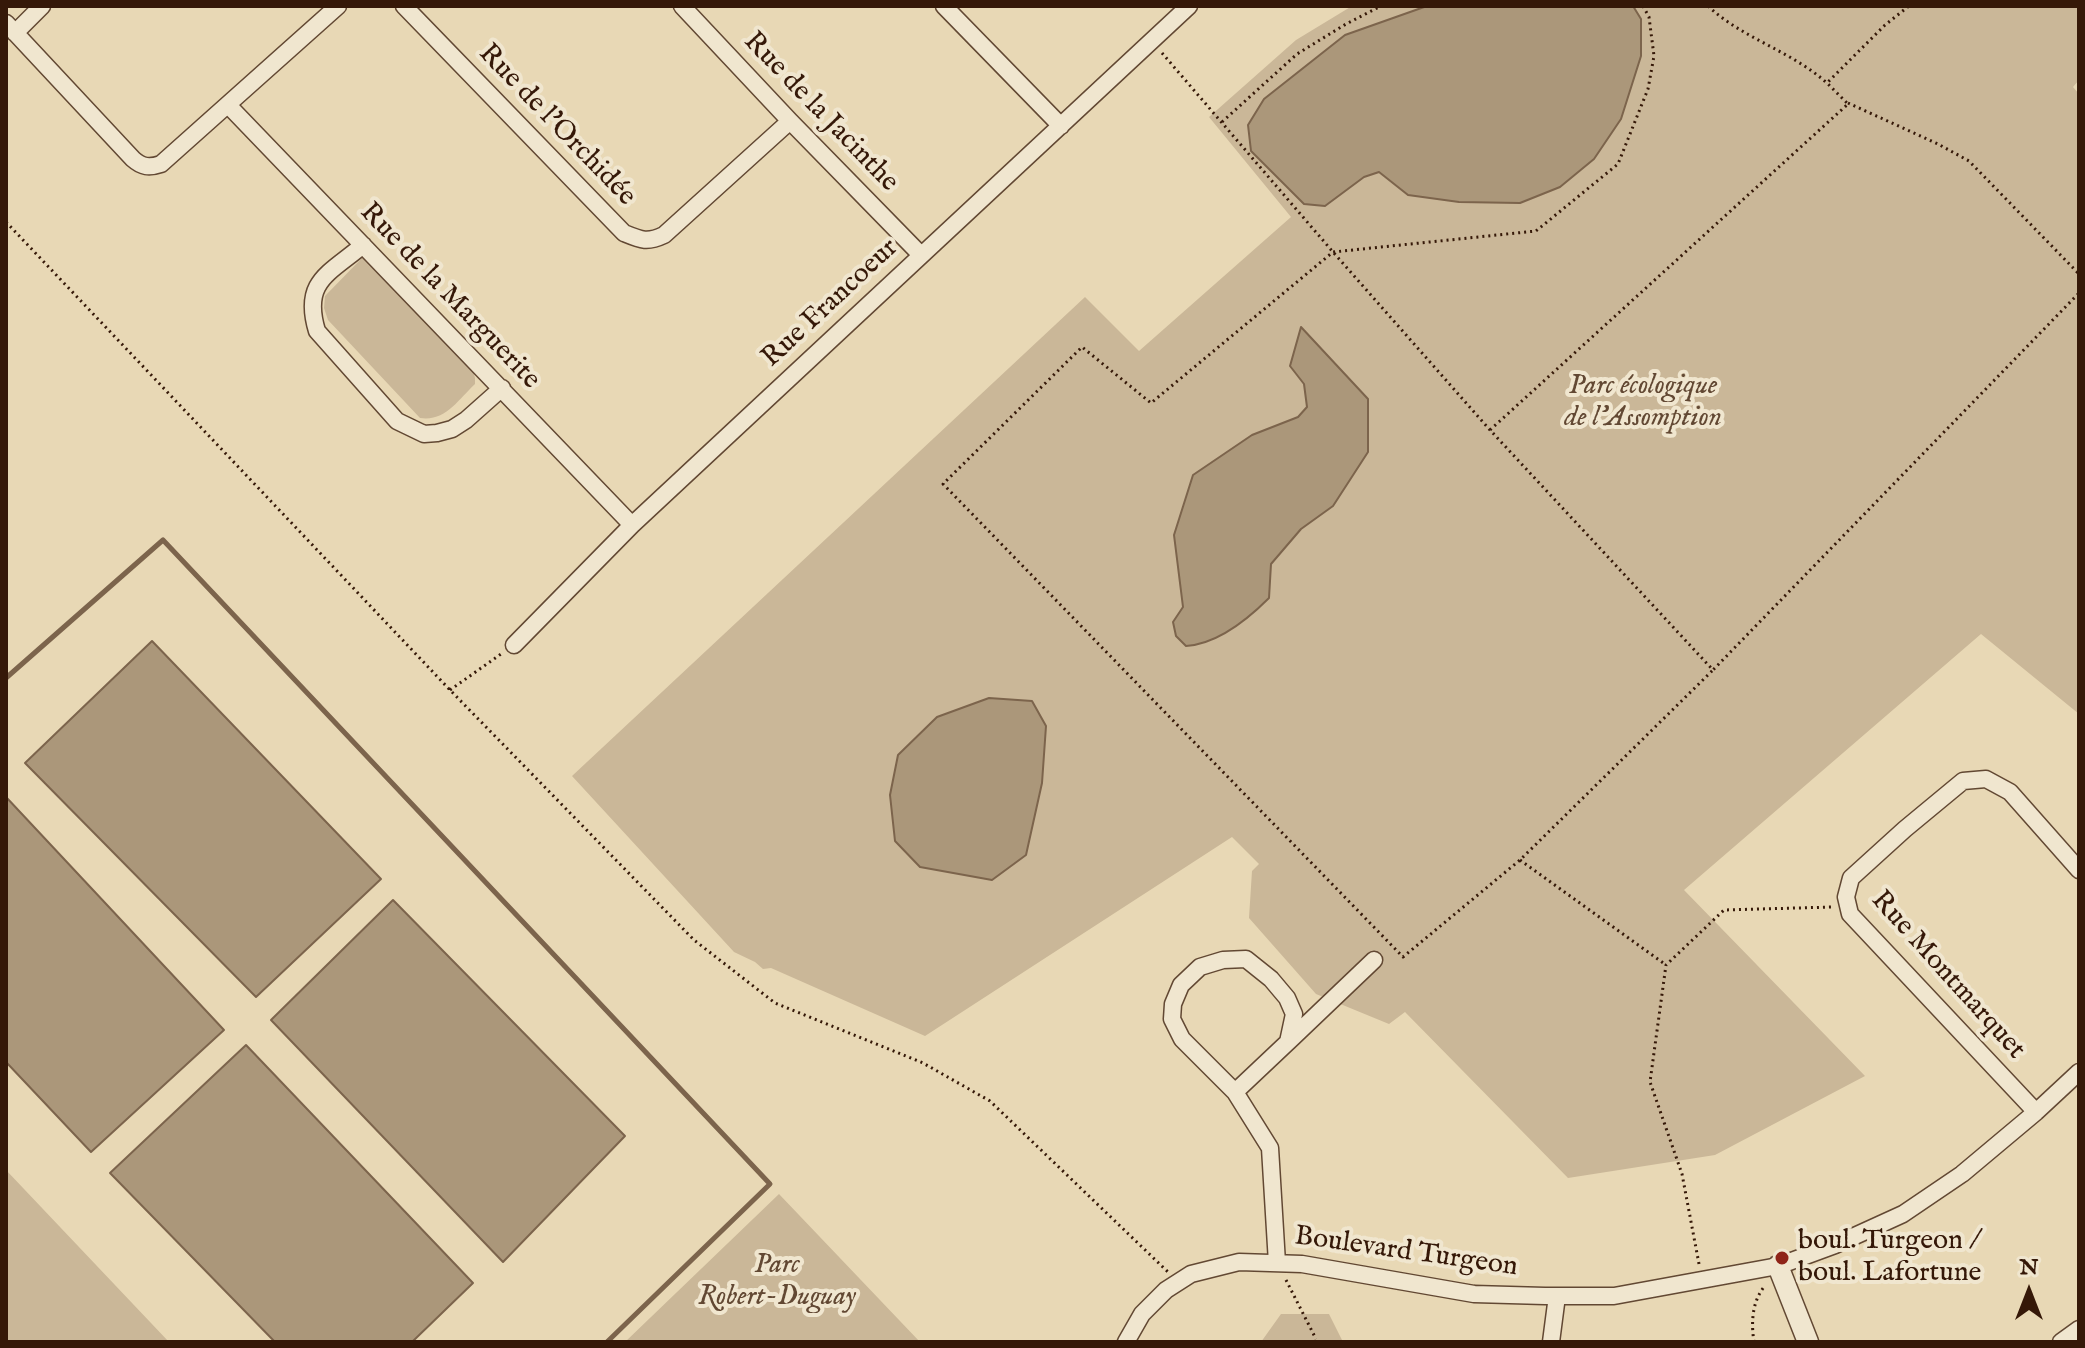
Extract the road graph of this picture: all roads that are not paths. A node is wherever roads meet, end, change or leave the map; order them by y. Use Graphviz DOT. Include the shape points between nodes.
graph roads {
  1 [pos="42,6"];
  2 [pos="338,6"];
  3 [pos="404,6"];
  4 [pos="682,6"];
  5 [pos="944,6"];
  6 [pos="1189,6"];
  7 [pos="10,28"];
  8 [pos="228,105"];
  9 [pos="790,121"];
  10 [pos="1061,126"];
  11 [pos="363,245"];
  12 [pos="921,255"];
  13 [pos="502,388"];
  14 [pos="632,525"];
  15 [pos="514,645"];
  16 [pos="2079,870"];
  17 [pos="1374,960"];
  18 [pos="1288,1042"];
  19 [pos="2079,1072"];
  20 [pos="1235,1092"];
  21 [pos="2036,1112"];
  22 [pos="1277,1263"];
  23 [pos="1778,1266"];
  24 [pos="1557,1296"];
  25 [pos="2079,1329"];
  26 [pos="1126,1342"];
  27 [pos="1551,1342"];
  28 [pos="1808,1342"];
  29 [pos="2061,1342"];
  1 -- 7 [label="street"];
  2 -- 8 [label="street"];
  3 -- 9 [label="street, Rue de l'Orchidée" via="624,233 640,240 664,235"];
  4 -- 9 [label="street, Rue de la Jacinthe"];
  5 -- 10 [label="street"];
  6 -- 10 [label="street, Rue Francoeur"];
  7 -- 8 [label="street" via="141,166 161,164"];
  8 -- 11 [label="street, Rue de la Marguerite"];
  9 -- 12 [label="street, Rue de la Jacinthe"];
  10 -- 12 [label="street, Rue Francoeur"];
  11 -- 13 [label="street, Rue de la Marguerite"];
  11 -- 13 [label="street" via="317,284 313,318 317,331 397,421 424,434 452,429"];
  12 -- 14 [label="street, Rue Francoeur"];
  13 -- 14 [label="street, Rue de la Marguerite"];
  14 -- 15 [label="street, Rue Francoeur"];
  16 -- 21 [label="street, Rue Montmarquet" via="2010,792 1986,779 1963,781 1851,878 1846,897 1850,914"];
  17 -- 18 [label="street"];
  18 -- 20 [label="street"];
  18 -- 20 [label="street" via="1294,1014 1271,979 1246,959 1200,967 1181,985 1172,1019 1182,1039"];
  19 -- 21 [label="street, Boulevard Turgeon"];
  20 -- 22 [label="street" via="1270,1148"];
  21 -- 23 [label="street, Boulevard Turgeon" via="1962,1174 1903,1214"];
  22 -- 24 [label="street, Boulevard Turgeon" via="1474,1294"];
  22 -- 26 [label="street, Boulevard Turgeon" via="1239,1262 1191,1274 1142,1314"];
  23 -- 24 [label="street, Boulevard Turgeon" via="1614,1296"];
  23 -- 28 [label="street"];
  24 -- 27 [label="street"];
  25 -- 29 [label="street"];
}
